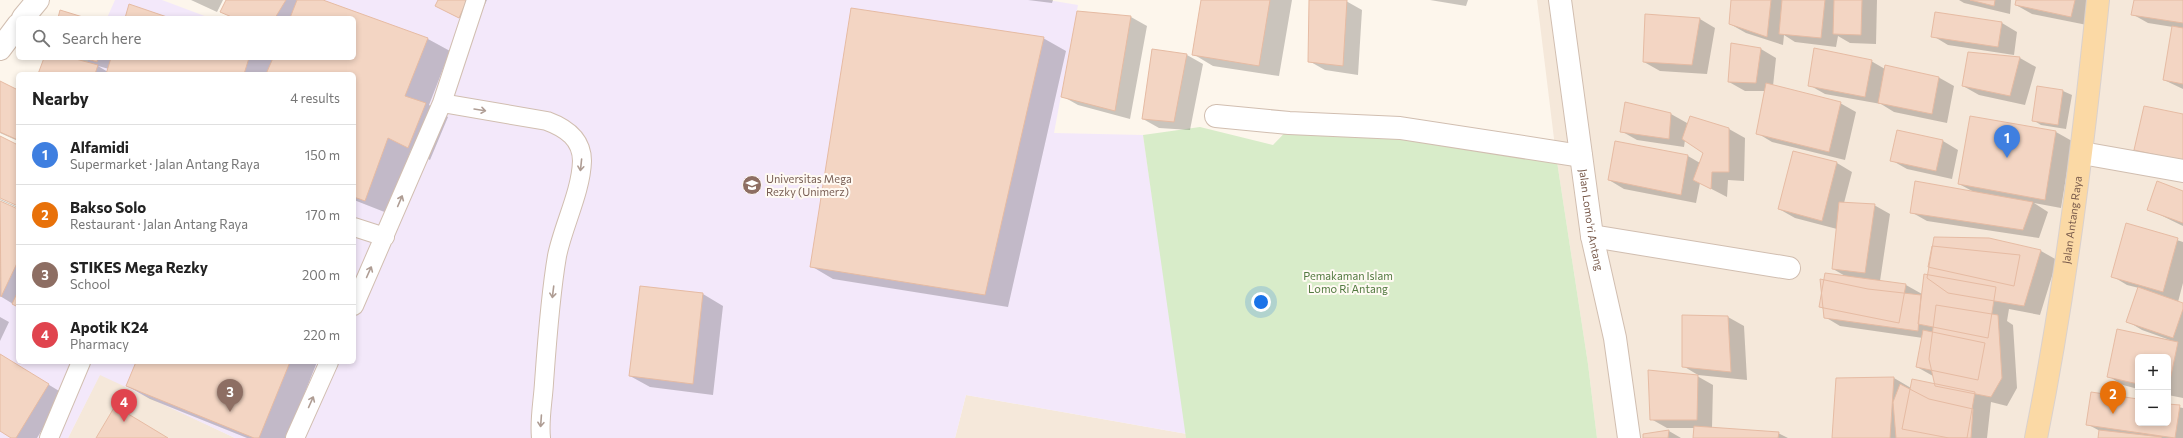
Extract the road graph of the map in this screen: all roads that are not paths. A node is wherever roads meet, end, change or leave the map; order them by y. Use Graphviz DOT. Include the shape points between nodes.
graph roads {
  1 [pos="38,0"];
  2 [pos="476,0"];
  3 [pos="1560,0"];
  4 [pos="2098,0"];
  5 [pos="25,16"];
  6 [pos="16,28"];
  7 [pos="0,49"];
  8 [pos="442,103"];
  9 [pos="1216,116"];
  10 [pos="2082,152"];
  11 [pos="1581,156"];
  12 [pos="2183,171"];
  13 [pos="356,228"];
  14 [pos="1592,236"];
  15 [pos="385,237"];
  16 [pos="1789,268"];
  17 [pos="356,302"];
  18 [pos="80,364"];
  19 [pos="328,364"];
  20 [pos="49,438"];
  21 [pos="295,438"];
  22 [pos="541,438"];
  23 [pos="1629,438"];
  24 [pos="2036,438"];
  1 -- 5 [label="street"];
  2 -- 8 [label="lane"];
  3 -- 11 [label="street, Jalan Lomo'ri Antang"];
  4 -- 10 [label="main road, Jalan Antang Raya"];
  6 -- 7 [label="street"];
  15 -- 8 [label="lane, one-way"];
  8 -- 22 [label="lane, one-way" via="547,121 562,126 573,135 579,147 582,161 558,256 546,346"];
  9 -- 11 [label="street" via="1289,123 1400,128"];
  10 -- 12 [label="street"];
  10 -- 24 [label="main road, Jalan Antang Raya" via="2048,378"];
  11 -- 14 [label="street, Jalan Lomo'ri Antang"];
  13 -- 15 [label="lane"];
  14 -- 16 [label="street"];
  14 -- 23 [label="street, Jalan Lomo'ri Antang" via="1615,338"];
  17 -- 15 [label="lane, one-way"];
  18 -- 20 [label="lane"];
  21 -- 19 [label="lane, one-way"];
}
